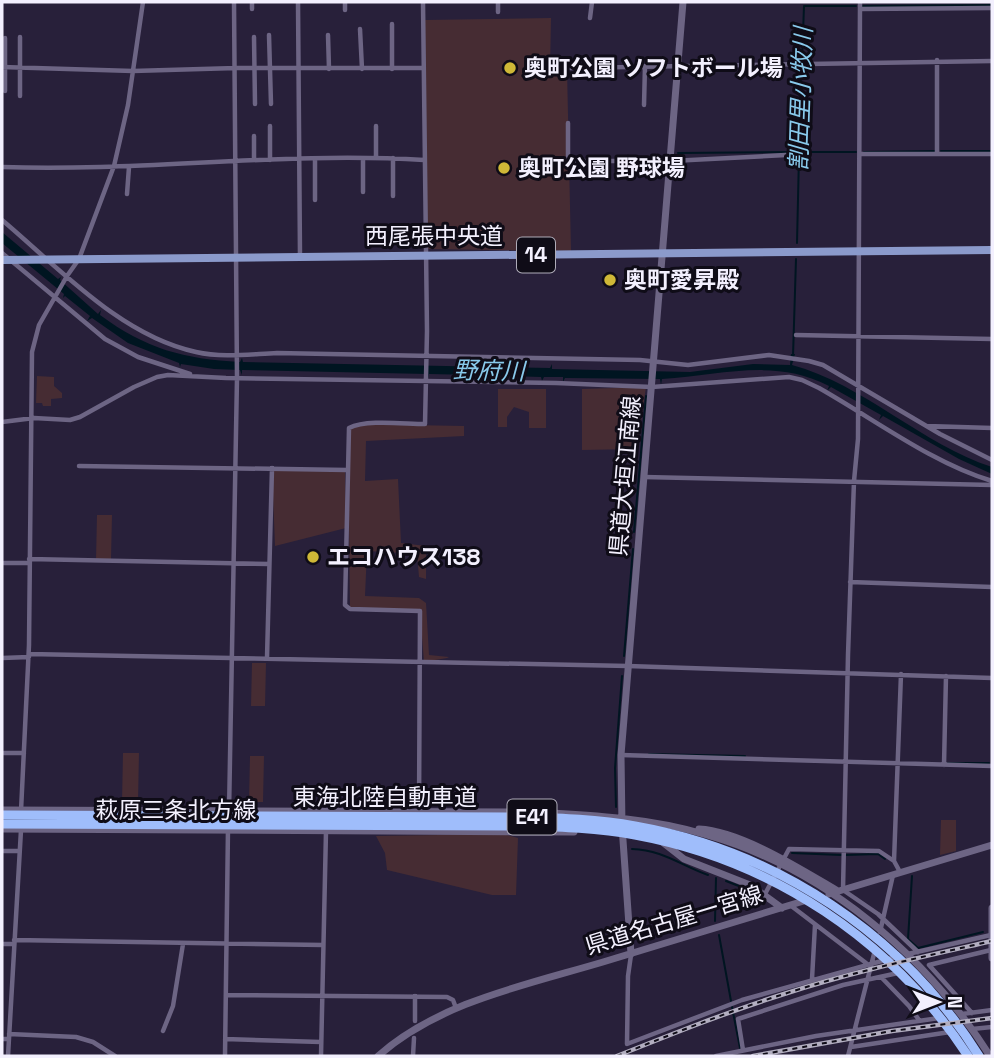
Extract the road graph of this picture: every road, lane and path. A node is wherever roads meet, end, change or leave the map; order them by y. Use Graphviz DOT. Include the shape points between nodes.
graph roads {
  1 [pos="143,2"];
  2 [pos="234,2"];
  3 [pos="252,2"];
  4 [pos="298,2"];
  5 [pos="345,2"];
  6 [pos="423,2"];
  7 [pos="499,2"];
  8 [pos="592,2"];
  9 [pos="683,2"];
  10 [pos="860,2"];
  11 [pos="992,8"];
  12 [pos="252,9"];
  13 [pos="860,9"];
  14 [pos="345,10"];
  15 [pos="498,12"];
  16 [pos="590,18"];
  17 [pos="392,24"];
  18 [pos="360,29"];
  19 [pos="269,35"];
  20 [pos="328,35"];
  21 [pos="20,37"];
  22 [pos="254,37"];
  23 [pos="5,38"];
  24 [pos="937,60"];
  25 [pos="992,61"];
  26 [pos="859,62"];
  27 [pos="679,65"];
  28 [pos="645,66"];
  29 [pos="4,67"];
  30 [pos="20,67"];
  31 [pos="236,68"];
  32 [pos="423,68"];
  33 [pos="568,68"];
  34 [pos="256,69"];
  35 [pos="299,69"];
  36 [pos="329,69"];
  37 [pos="362,69"];
  38 [pos="392,69"];
  39 [pos="271,70"];
  40 [pos="133,71"];
  41 [pos="5,91"];
  42 [pos="20,96"];
  43 [pos="255,104"];
  44 [pos="271,104"];
  45 [pos="645,105"];
  46 [pos="568,122"];
  47 [pos="270,126"];
  48 [pos="376,126"];
  49 [pos="254,136"];
  50 [pos="937,153"];
  51 [pos="992,153"];
  52 [pos="860,154"];
  53 [pos="786,155"];
  54 [pos="376,158"];
  55 [pos="393,158"];
  56 [pos="299,159"];
  57 [pos="315,159"];
  58 [pos="363,159"];
  59 [pos="236,160"];
  60 [pos="254,160"];
  61 [pos="270,160"];
  62 [pos="424,160"];
  63 [pos="671,161"];
  64 [pos="114,166"];
  65 [pos="2,167"];
  66 [pos="129,167"];
  67 [pos="363,192"];
  68 [pos="127,194"];
  69 [pos="393,196"];
  70 [pos="315,200"];
  71 [pos="2,220"];
  72 [pos="992,250"];
  73 [pos="860,251"];
  74 [pos="2,253"];
  75 [pos="663,254"];
  76 [pos="237,256"];
  77 [pos="300,256"];
  78 [pos="424,256"];
  79 [pos="79,259"];
  80 [pos="6,260"];
  81 [pos="46,260"];
  82 [pos="67,276"];
  83 [pos="55,298"];
  84 [pos="857,334"];
  85 [pos="796,335"];
  86 [pos="992,338"];
  87 [pos="237,355"];
  88 [pos="427,357"];
  89 [pos="654,363"];
  90 [pos="198,377"];
  91 [pos="237,378"];
  92 [pos="427,382"];
  93 [pos="858,385"];
  94 [pos="652,387"];
  95 [pos="858,411"];
  96 [pos="32,419"];
  97 [pos="2,422"];
  98 [pos="926,426"];
  99 [pos="992,428"];
  100 [pos="992,460"];
  101 [pos="79,466"];
  102 [pos="234,468"];
  103 [pos="272,468"];
  104 [pos="347,470"];
  105 [pos="644,477"];
  106 [pos="854,481"];
  107 [pos="992,483"];
  108 [pos="29,561"];
  109 [pos="2,563"];
  110 [pos="233,563"];
  111 [pos="269,564"];
  112 [pos="850,582"];
  113 [pos="992,587"];
  114 [pos="29,656"];
  115 [pos="2,658"];
  116 [pos="231,658"];
  117 [pos="267,658"];
  118 [pos="420,662"];
  119 [pos="628,666"];
  120 [pos="847,673"];
  121 [pos="901,674"];
  122 [pos="946,676"];
  123 [pos="992,677"];
  124 [pos="2,753"];
  125 [pos="24,753"];
  126 [pos="621,754"];
  127 [pos="846,762"];
  128 [pos="899,764"];
  129 [pos="944,765"];
  130 [pos="992,766"];
  131 [pos="22,810"];
  132 [pos="229,811"];
  133 [pos="419,811"];
  134 [pos="2,812"];
  135 [pos="622,823"];
  136 [pos="655,824"];
  137 [pos="2,826"];
  138 [pos="21,829"];
  139 [pos="683,829"];
  140 [pos="228,830"];
  141 [pos="326,830"];
  142 [pos="992,845"];
  143 [pos="2,851"];
  144 [pos="19,851"];
  145 [pos="843,851"];
  146 [pos="783,860"];
  147 [pos="894,861"];
  148 [pos="896,873"];
  149 [pos="841,890"];
  150 [pos="765,894"];
  151 [pos="786,906"];
  152 [pos="992,908"];
  153 [pos="883,919"];
  154 [pos="815,925"];
  155 [pos="992,934"];
  156 [pos="14,942"];
  157 [pos="2,944"];
  158 [pos="183,944"];
  159 [pos="226,945"];
  160 [pos="323,946"];
  161 [pos="918,952"];
  162 [pos="992,953"];
  163 [pos="631,954"];
  164 [pos="869,963"];
  165 [pos="929,965"];
  166 [pos="881,977"];
  167 [pos="812,979"];
  168 [pos="867,979"];
  169 [pos="226,995"];
  170 [pos="322,995"];
  171 [pos="415,996"];
  172 [pos="456,1009"];
  173 [pos="992,1010"];
  174 [pos="972,1013"];
  175 [pos="919,1020"];
  176 [pos="415,1021"];
  177 [pos="992,1027"];
  178 [pos="855,1030"];
  179 [pos="163,1031"];
  180 [pos="9,1036"];
  181 [pos="414,1038"];
  182 [pos="2,1039"];
  183 [pos="225,1040"];
  184 [pos="321,1042"];
  185 [pos="851,1047"];
  186 [pos="743,1050"];
  187 [pos="991,1055"];
  188 [pos="8,1056"];
  189 [pos="115,1056"];
  190 [pos="225,1056"];
  191 [pos="321,1056"];
  192 [pos="377,1056"];
  193 [pos="413,1056"];
  194 [pos="716,1056"];
  195 [pos="848,1056"];
  196 [pos="968,1056"];
  197 [pos="979,1056"];
  1 -- 40 [label="street"];
  2 -- 31 [label="street"];
  3 -- 12 [label="street"];
  4 -- 35 [label="street"];
  5 -- 14 [label="street"];
  6 -- 32 [label="street"];
  7 -- 15 [label="street"];
  8 -- 16 [label="street"];
  9 -- 27 [label="main road, 県道大垣江南線"];
  10 -- 13 [label="street"];
  11 -- 13 [label="street"];
  13 -- 26 [label="street"];
  17 -- 38 [label="street"];
  18 -- 37 [label="street"];
  19 -- 39 [label="street"];
  20 -- 36 [label="street"];
  21 -- 30 [label="street"];
  22 -- 34 [label="street"];
  23 -- 29 [label="street"];
  24 -- 25 [label="street"];
  24 -- 26 [label="street"];
  24 -- 50 [label="street"];
  26 -- 27 [label="street"];
  26 -- 52 [label="street"];
  27 -- 28 [label="street"];
  27 -- 63 [label="main road, 県道大垣江南線"];
  28 -- 33 [label="street"];
  28 -- 45 [label="street"];
  29 -- 30 [label="street"];
  29 -- 41 [label="street"];
  30 -- 40 [label="street"];
  30 -- 42 [label="street"];
  31 -- 34 [label="street"];
  31 -- 40 [label="street"];
  31 -- 59 [label="street"];
  32 -- 38 [label="street"];
  32 -- 62 [label="street"];
  34 -- 39 [label="street"];
  34 -- 43 [label="street"];
  35 -- 36 [label="street"];
  35 -- 39 [label="street"];
  35 -- 56 [label="street"];
  36 -- 37 [label="street"];
  37 -- 38 [label="street"];
  39 -- 44 [label="street"];
  40 -- 64 [label="street"];
  46 -- 63 [label="street" via="568,164"];
  47 -- 61 [label="street"];
  48 -- 54 [label="street"];
  49 -- 60 [label="street"];
  50 -- 51 [label="street"];
  50 -- 52 [label="street"];
  52 -- 73 [label="street"];
  53 -- 63 [label="street"];
  54 -- 55 [label="street"];
  54 -- 58 [label="street"];
  55 -- 62 [label="street"];
  55 -- 69 [label="street"];
  56 -- 57 [label="street"];
  56 -- 61 [label="street"];
  56 -- 77 [label="street"];
  57 -- 58 [label="street"];
  57 -- 70 [label="street"];
  58 -- 67 [label="street"];
  59 -- 60 [label="street"];
  59 -- 66 [label="street"];
  59 -- 76 [label="street"];
  60 -- 61 [label="street"];
  62 -- 78 [label="street"];
  63 -- 75 [label="main road, 県道大垣江南線"];
  64 -- 65 [label="street"];
  64 -- 66 [label="street"];
  64 -- 79 [label="street"];
  66 -- 68 [label="street"];
  71 -- 81 [label="street"];
  72 -- 73 [label="main road, 西尾張中央道 / 14"];
  73 -- 75 [label="main road, 西尾張中央道 / 14"];
  73 -- 84 [label="street"];
  74 -- 80 [label="street"];
  75 -- 78 [label="main road, 西尾張中央道 / 14"];
  75 -- 89 [label="main road, 県道大垣江南線"];
  76 -- 77 [label="main road, 西尾張中央道 / 14"];
  76 -- 79 [label="main road, 西尾張中央道 / 14"];
  76 -- 87 [label="street"];
  77 -- 78 [label="main road, 西尾張中央道 / 14"];
  78 -- 88 [label="street"];
  79 -- 81 [label="main road, 西尾張中央道 / 14"];
  79 -- 82 [label="street"];
  80 -- 81 [label="main road, 西尾張中央道 / 14"];
  80 -- 83 [label="street"];
  81 -- 82 [label="street"];
  82 -- 83 [label="street"];
  82 -- 87 [label="street" via="118,318 151,336 193,352"];
  83 -- 90 [label="street" via="121,349"];
  83 -- 96 [label="street" via="39,325 32,352"];
  84 -- 85 [label="street"];
  84 -- 86 [label="street"];
  84 -- 93 [label="street"];
  87 -- 88 [label="street"];
  87 -- 91 [label="street"];
  88 -- 89 [label="street"];
  88 -- 92 [label="street"];
  89 -- 93 [label="street" via="793,357 823,365"];
  89 -- 94 [label="main road, 県道大垣江南線"];
  90 -- 91 [label="street"];
  90 -- 96 [label="street" via="157,377 80,417"];
  91 -- 92 [label="street"];
  91 -- 102 [label="street"];
  92 -- 94 [label="street"];
  92 -- 104 [label="street" via="425,425 356,424 349,428"];
  93 -- 95 [label="street"];
  93 -- 98 [label="street"];
  94 -- 95 [label="street" via="789,377 813,384"];
  94 -- 105 [label="main road, 県道大垣江南線"];
  95 -- 106 [label="street"];
  95 -- 107 [label="street"];
  96 -- 97 [label="street"];
  96 -- 108 [label="street"];
  98 -- 99 [label="street"];
  98 -- 100 [label="street"];
  101 -- 102 [label="street"];
  102 -- 103 [label="street"];
  102 -- 110 [label="street"];
  103 -- 104 [label="street"];
  103 -- 111 [label="street"];
  104 -- 118 [label="street" via="345,605 350,609 420,611"];
  105 -- 106 [label="street"];
  105 -- 119 [label="main road, 県道大垣江南線"];
  106 -- 107 [label="street"];
  106 -- 112 [label="street"];
  108 -- 109 [label="street"];
  108 -- 110 [label="street"];
  108 -- 114 [label="street"];
  110 -- 111 [label="street"];
  110 -- 116 [label="street"];
  111 -- 117 [label="street"];
  112 -- 113 [label="street"];
  112 -- 120 [label="street"];
  114 -- 115 [label="street"];
  114 -- 116 [label="street"];
  114 -- 125 [label="street"];
  116 -- 117 [label="street"];
  116 -- 132 [label="street"];
  117 -- 118 [label="street"];
  118 -- 119 [label="street"];
  118 -- 133 [label="street"];
  119 -- 120 [label="street"];
  119 -- 126 [label="main road, 県道大垣江南線"];
  120 -- 121 [label="street"];
  120 -- 127 [label="street"];
  121 -- 122 [label="street"];
  121 -- 128 [label="street"];
  122 -- 123 [label="street"];
  122 -- 129 [label="street"];
  124 -- 125 [label="street"];
  125 -- 131 [label="street"];
  126 -- 127 [label="street"];
  126 -- 135 [label="main road, 県道大垣江南線"];
  127 -- 128 [label="street"];
  127 -- 145 [label="street"];
  128 -- 129 [label="street"];
  128 -- 147 [label="street"];
  129 -- 130 [label="street"];
  131 -- 132 [label="main road, 萩原三条北方線"];
  131 -- 134 [label="main road, 萩原三条北方線"];
  131 -- 138 [label="street"];
  132 -- 133 [label="main road, 萩原三条北方線"];
  132 -- 140 [label="street"];
  133 -- 135 [label="main road, 萩原三条北方線" via="534,812"];
  134 -- 197 [label="highway, 東海北陸自動車道 / E41" via="523,817 606,821 662,831 759,864 850,917 914,972"];
  135 -- 136 [label="main road, 萩原三条北方線"];
  135 -- 141 [label="main road, 萩原三条北方線" via="591,832"];
  135 -- 163 [label="main road, 県道大垣江南線"];
  136 -- 139 [label="main road, 萩原三条北方線"];
  136 -- 150 [label="main road" via="663,844 684,859"];
  137 -- 138 [label="main road, 萩原三条北方線"];
  137 -- 196 [label="highway, 東海北陸自動車道 / E41" via="523,826 606,831 662,841 756,873 824,910 905,978"];
  138 -- 140 [label="main road, 萩原三条北方線"];
  138 -- 144 [label="street"];
  139 -- 146 [label="main road" via="714,831"];
  139 -- 187 [label="main road, 萩原三条北方線" via="748,850 850,906 943,992"];
  140 -- 141 [label="main road, 萩原三条北方線"];
  140 -- 159 [label="street"];
  141 -- 160 [label="street"];
  142 -- 148 [label="main road, 県道名古屋一宮線"];
  143 -- 144 [label="street"];
  144 -- 156 [label="street"];
  145 -- 146 [label="street" via="789,849"];
  145 -- 147 [label="street" via="879,851"];
  145 -- 149 [label="street"];
  146 -- 149 [label="main road"];
  146 -- 150 [label="street"];
  147 -- 148 [label="street"];
  148 -- 149 [label="main road, 県道名古屋一宮線"];
  148 -- 153 [label="street"];
  149 -- 151 [label="main road, 県道名古屋一宮線"];
  149 -- 153 [label="street"];
  150 -- 151 [label="main road"];
  151 -- 154 [label="street"];
  151 -- 163 [label="main road, 県道名古屋一宮線"];
  152 -- 155 [label="main road"];
  153 -- 161 [label="street"];
  153 -- 164 [label="street"];
  154 -- 164 [label="street"];
  154 -- 167 [label="street"];
  155 -- 161 [label="street"];
  155 -- 162 [label="main road"];
  156 -- 157 [label="street"];
  156 -- 158 [label="street"];
  156 -- 180 [label="street"];
  158 -- 159 [label="street"];
  158 -- 179 [label="street" via="173,1006"];
  159 -- 160 [label="street"];
  159 -- 169 [label="street"];
  160 -- 170 [label="street"];
  161 -- 164 [label="street"];
  162 -- 165 [label="street"];
  163 -- 167 [label="street" via="627,1044"];
  163 -- 172 [label="main road, 県道名古屋一宮線"];
  164 -- 167 [label="street"];
  164 -- 168 [label="street"];
  165 -- 166 [label="street"];
  165 -- 174 [label="street"];
  166 -- 168 [label="street"];
  166 -- 175 [label="street"];
  168 -- 178 [label="street"];
  168 -- 186 [label="street" via="738,1019"];
  169 -- 170 [label="street"];
  169 -- 183 [label="street"];
  170 -- 171 [label="street"];
  170 -- 184 [label="street"];
  171 -- 172 [label="street" via="447,997"];
  171 -- 176 [label="street"];
  172 -- 192 [label="main road, 県道名古屋一宮線" via="407,1034"];
  173 -- 174 [label="street"];
  174 -- 175 [label="street"];
  175 -- 178 [label="street"];
  177 -- 185 [label="street"];
  178 -- 185 [label="street"];
  178 -- 186 [label="street"];
  180 -- 182 [label="street"];
  180 -- 188 [label="street"];
  180 -- 189 [label="street" via="76,1037"];
  181 -- 193 [label="street"];
  183 -- 184 [label="street"];
  183 -- 190 [label="street"];
  184 -- 191 [label="street"];
  185 -- 195 [label="street"];
  186 -- 194 [label="street"];
}
